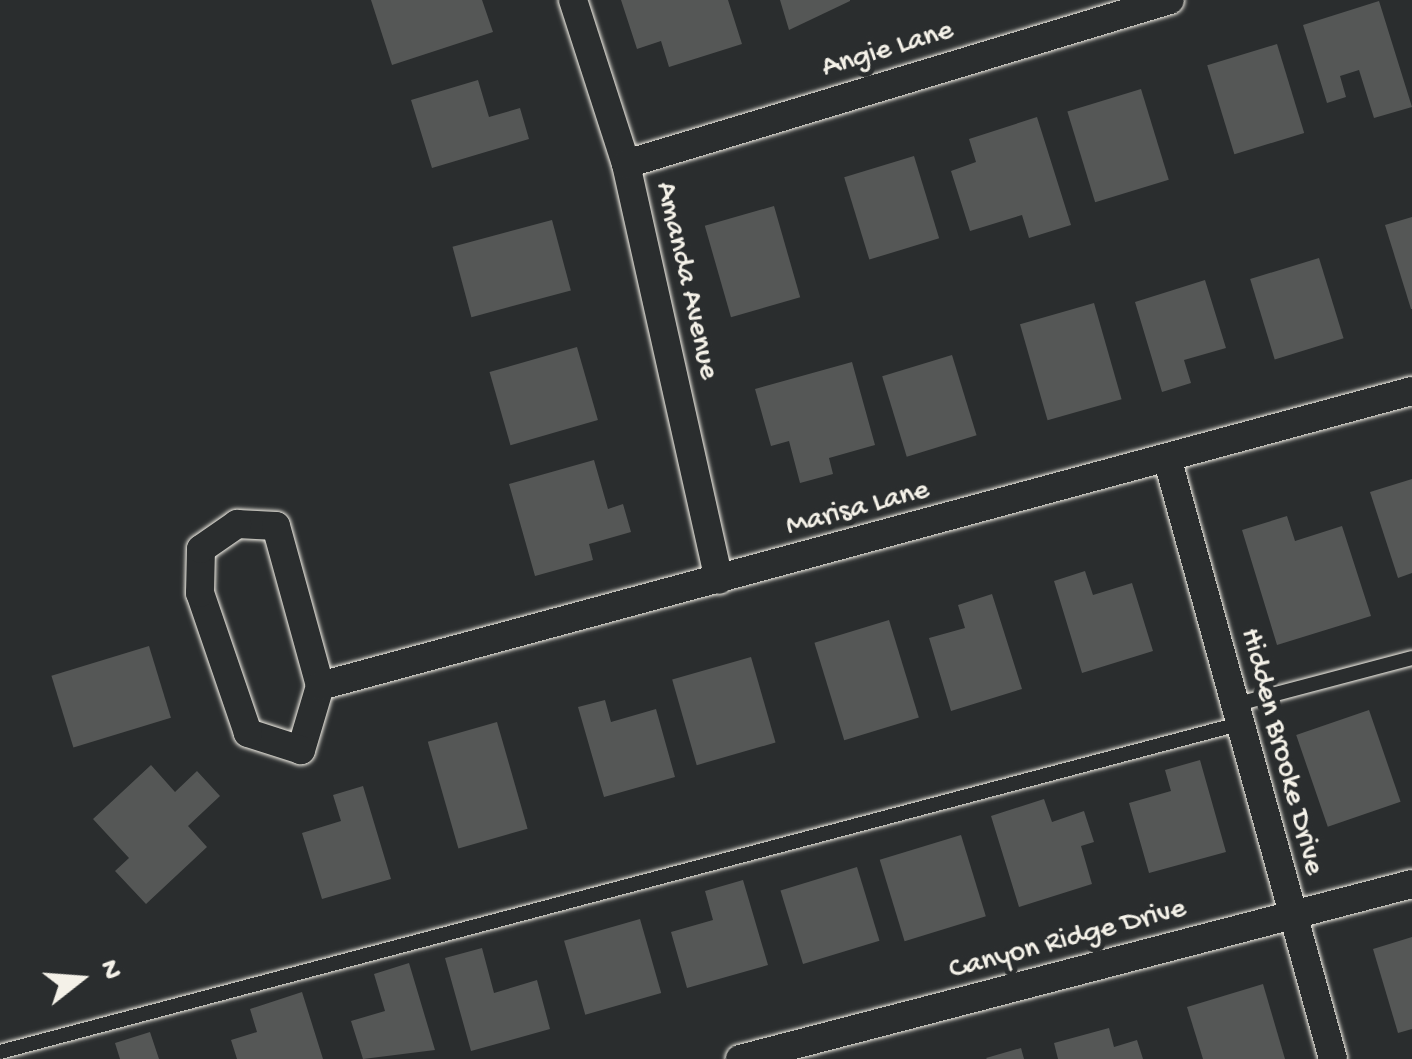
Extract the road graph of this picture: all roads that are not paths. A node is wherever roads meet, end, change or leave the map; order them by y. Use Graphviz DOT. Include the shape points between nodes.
graph roads {
  1 [pos="573,0"];
  2 [pos="1170,0"];
  3 [pos="626,164"];
  4 [pos="1412,391"];
  5 [pos="1168,461"];
  6 [pos="719,580"];
  7 [pos="1412,658"];
  8 [pos="320,686"];
  9 [pos="1236,715"];
  10 [pos="1412,884"];
  11 [pos="1290,917"];
  12 [pos="0,1052"];
  13 [pos="740,1059"];
  14 [pos="1333,1059"];
  1 -- 3 [label="street, Amanda Avenue"];
  2 -- 3 [label="street, Angie Lane"];
  3 -- 6 [label="street, Amanda Avenue"];
  4 -- 5 [label="street, Marisa Lane"];
  5 -- 6 [label="street, Marisa Lane"];
  5 -- 9 [label="street, Hidden Brooke Drive"];
  6 -- 8 [label="street, Marisa Lane"];
  7 -- 9 [label="lane"];
  8 -- 8 [label="street" via="276,526 237,524 201,549 200,593 248,732 301,750"];
  9 -- 11 [label="street, Hidden Brooke Drive"];
  9 -- 12 [label="lane"];
  10 -- 11 [label="street, Canyon Ridge Drive"];
  11 -- 13 [label="street, Canyon Ridge Drive"];
  11 -- 14 [label="street, Hidden Brooke Drive"];
}
